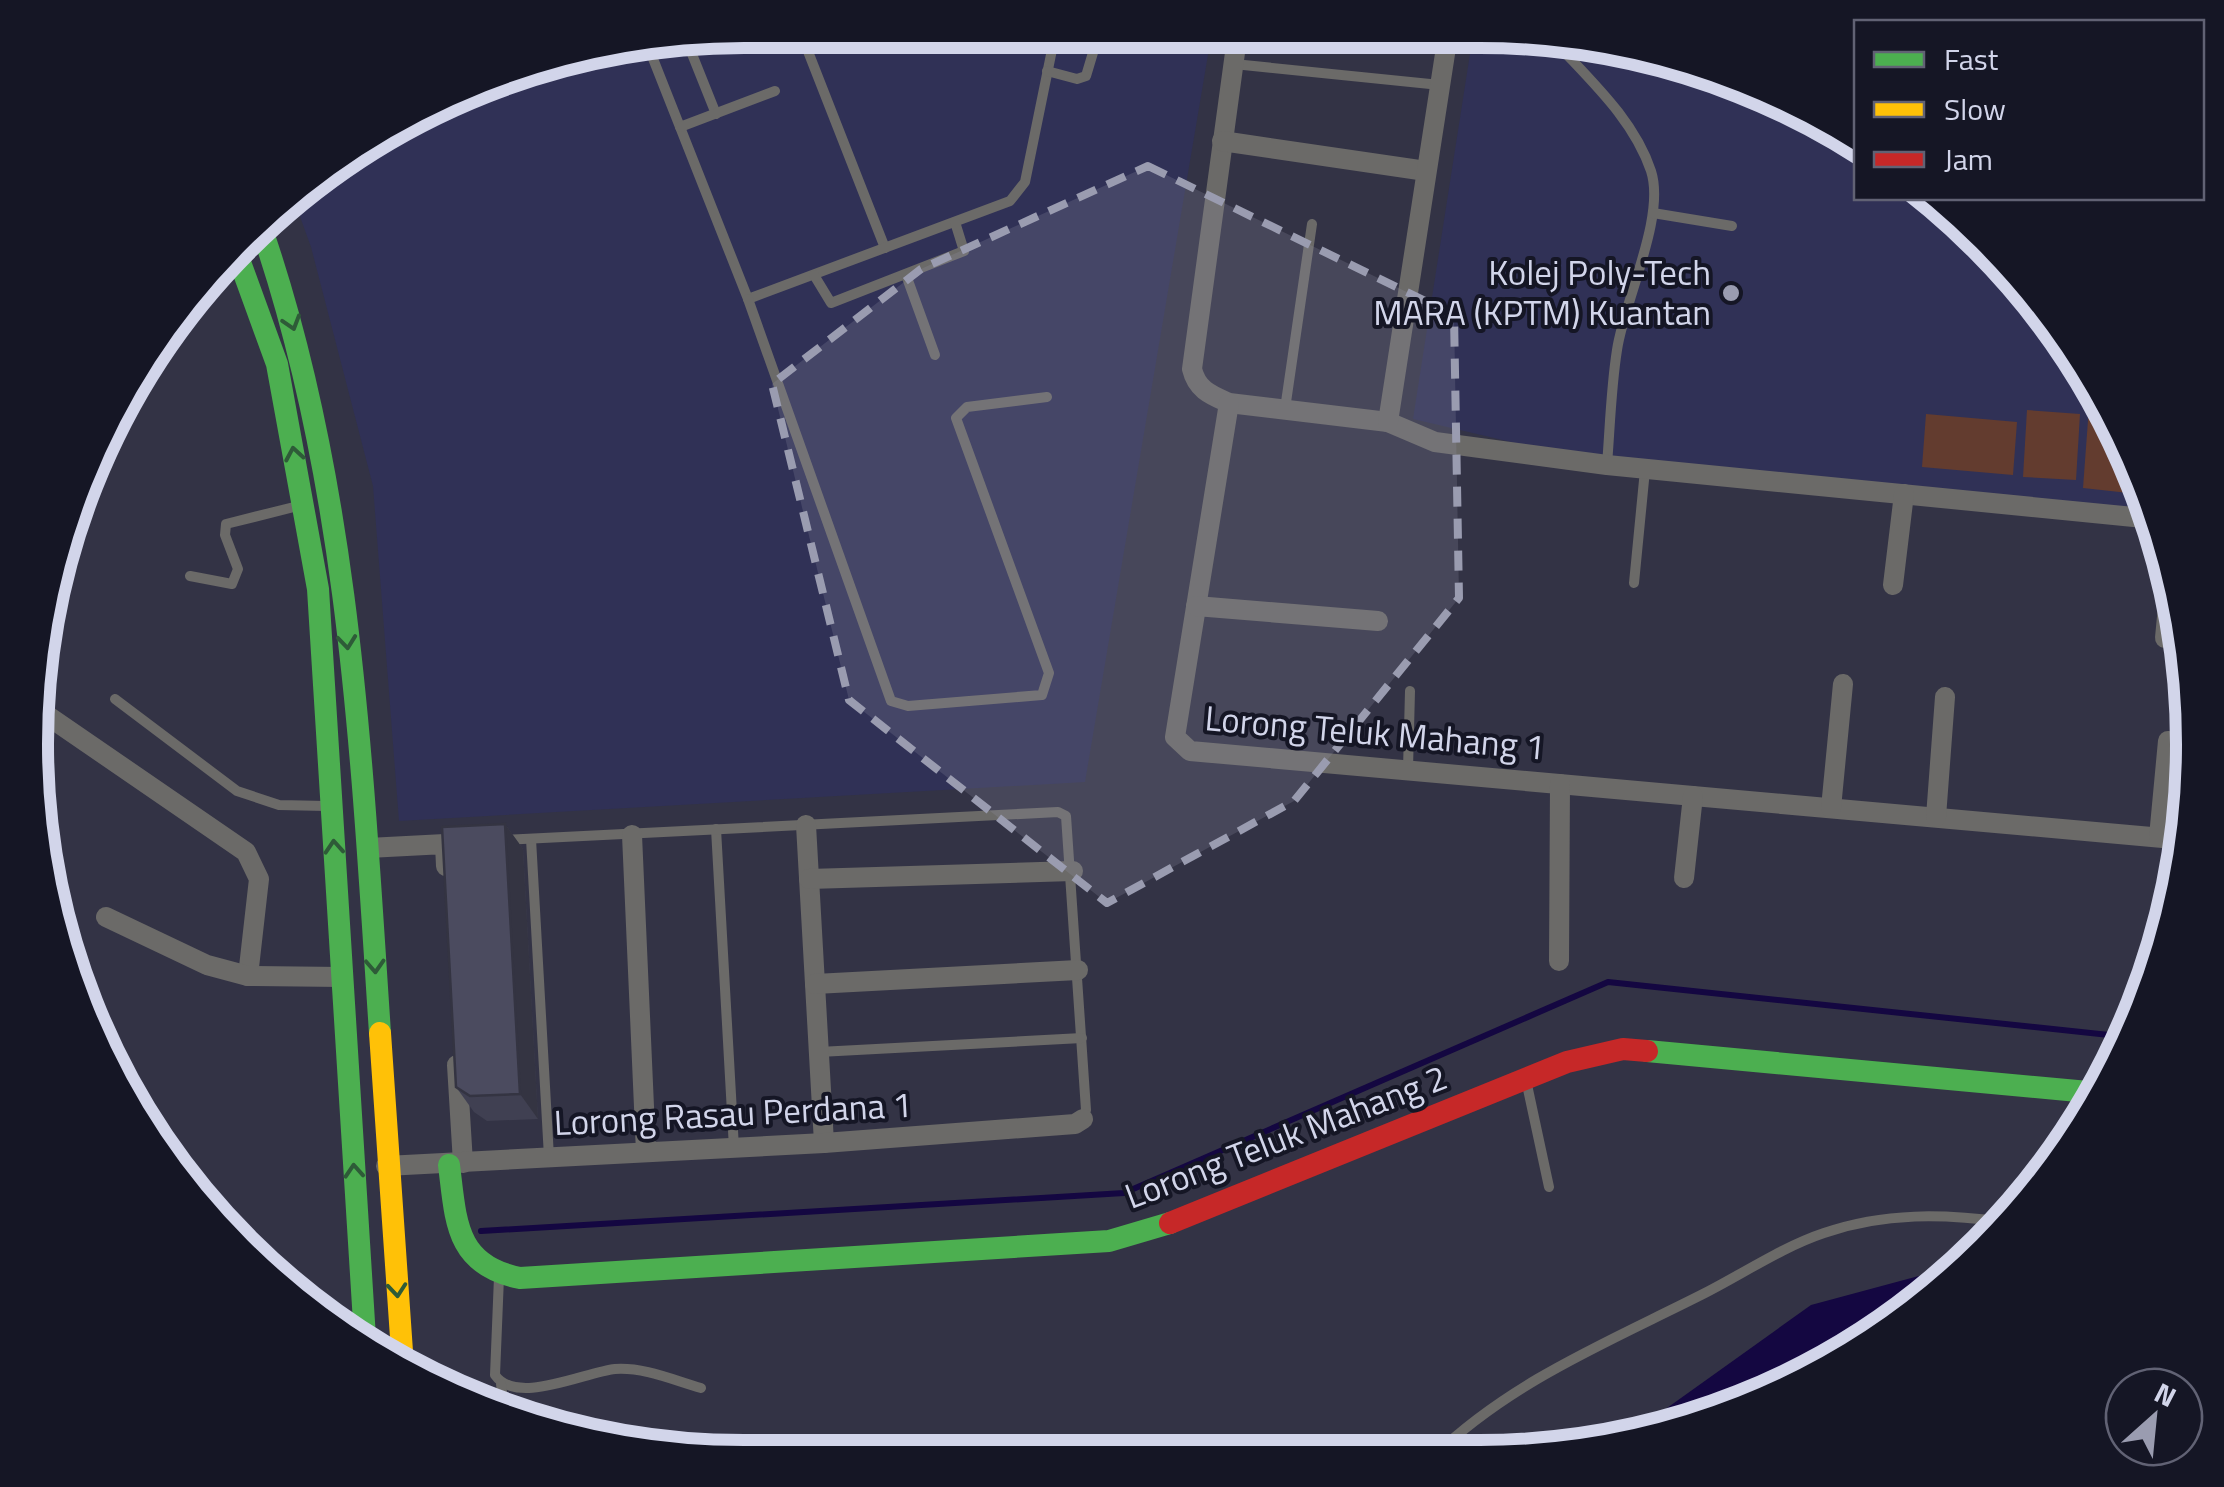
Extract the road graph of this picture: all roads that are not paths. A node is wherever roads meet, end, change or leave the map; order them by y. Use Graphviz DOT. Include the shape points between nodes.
graph roads {
  1 [pos="807,48"];
  2 [pos="1052,48"];
  3 [pos="1094,48"];
  4 [pos="1236,48"];
  5 [pos="1445,48"];
  6 [pos="690,50"];
  7 [pos="1564,52"];
  8 [pos="651,53"];
  9 [pos="1233,64"];
  10 [pos="1047,71"];
  11 [pos="1440,85"];
  12 [pos="776,91"];
  13 [pos="716,114"];
  14 [pos="680,127"];
  15 [pos="1222,141"];
  16 [pos="1426,171"];
  17 [pos="1653,213"];
  18 [pos="955,222"];
  19 [pos="1312,224"];
  20 [pos="1732,226"];
  21 [pos="265,238"];
  22 [pos="885,248"];
  23 [pos="240,264"];
  24 [pos="814,275"];
  25 [pos="906,275"];
  26 [pos="748,300"];
  27 [pos="935,355"];
  28 [pos="1046,396"];
  29 [pos="1229,403"];
  30 [pos="1285,409"];
  31 [pos="1388,422"];
  32 [pos="1608,465"];
  33 [pos="1645,468"];
  34 [pos="1904,494"];
  35 [pos="303,505"];
  36 [pos="2139,518"];
  37 [pos="190,576"];
  38 [pos="1634,583"];
  39 [pos="1892,584"];
  40 [pos="1196,606"];
  41 [pos="1378,621"];
  42 [pos="2166,626"];
  43 [pos="2165,638"];
  44 [pos="1843,684"];
  45 [pos="1410,691"];
  46 [pos="1946,697"];
  47 [pos="115,699"];
  48 [pos="49,716"];
  49 [pos="2168,741"];
  50 [pos="1408,768"];
  51 [pos="1560,784"];
  52 [pos="1693,796"];
  53 [pos="332,806"];
  54 [pos="1831,808"];
  55 [pos="1936,818"];
  56 [pos="806,824"];
  57 [pos="716,829"];
  58 [pos="632,836"];
  59 [pos="2159,837"];
  60 [pos="2170,838"];
  61 [pos="531,839"];
  62 [pos="496,841"];
  63 [pos="368,848"];
  64 [pos="1073,871"];
  65 [pos="1684,878"];
  66 [pos="810,879"];
  67 [pos="447,884"];
  68 [pos="106,918"];
  69 [pos="1558,961"];
  70 [pos="1078,970"];
  71 [pos="248,976"];
  72 [pos="342,976"];
  73 [pos="815,984"];
  74 [pos="1082,1038"];
  75 [pos="456,1044"];
  76 [pos="819,1052"];
  77 [pos="1526,1079"];
  78 [pos="2083,1092"];
  79 [pos="1083,1119"];
  80 [pos="824,1143"];
  81 [pos="734,1148"];
  82 [pos="646,1152"];
  83 [pos="549,1158"];
  84 [pos="456,1164"];
  85 [pos="386,1166"];
  86 [pos="1549,1187"];
  87 [pos="1988,1220"];
  88 [pos="498,1276"];
  89 [pos="364,1327"];
  90 [pos="403,1350"];
  91 [pos="501,1384"];
  92 [pos="701,1388"];
  93 [pos="502,1396"];
  94 [pos="1451,1440"];
  1 -- 22 [label="lane"];
  2 -- 10 [label="lane"];
  3 -- 10 [label="lane" via="1086,76"];
  4 -- 9 [label="street"];
  5 -- 11 [label="street"];
  6 -- 13 [label="lane"];
  7 -- 17 [label="lane" via="1638,140 1652,176"];
  8 -- 14 [label="lane"];
  9 -- 11 [label="lane"];
  9 -- 15 [label="street"];
  10 -- 18 [label="lane" via="1019,192"];
  11 -- 16 [label="street"];
  12 -- 13 [label="lane"];
  13 -- 14 [label="lane"];
  14 -- 26 [label="lane"];
  15 -- 16 [label="street"];
  15 -- 29 [label="street" via="1192,369 1195,382"];
  16 -- 31 [label="street"];
  17 -- 20 [label="lane"];
  17 -- 32 [label="lane" via="1616,352"];
  18 -- 22 [label="lane"];
  18 -- 25 [label="lane" via="964,251"];
  19 -- 30 [label="lane"];
  21 -- 63 [label="main road, one-way" via="320,434"];
  22 -- 24 [label="lane"];
  35 -- 23 [label="main road, one-way" via="277,364"];
  24 -- 25 [label="lane" via="831,304"];
  24 -- 26 [label="lane"];
  25 -- 27 [label="lane"];
  26 -- 28 [label="lane" via="891,701 908,706 1042,695 1049,673 956,418 967,407"];
  29 -- 30 [label="street"];
  29 -- 40 [label="street, Lorong Teluk Mahang 1"];
  30 -- 31 [label="street"];
  31 -- 32 [label="street" via="1435,442"];
  32 -- 33 [label="street"];
  33 -- 34 [label="street"];
  33 -- 38 [label="lane"];
  34 -- 36 [label="street"];
  34 -- 39 [label="street"];
  35 -- 37 [label="lane" via="224,528 238,569 232,584"];
  35 -- 53 [label="main road" via="318,588"];
  40 -- 41 [label="street"];
  40 -- 50 [label="street, Lorong Teluk Mahang 1" via="1174,737 1180,746"];
  42 -- 43 [label="street"];
  44 -- 54 [label="street"];
  45 -- 50 [label="lane"];
  46 -- 55 [label="street"];
  47 -- 53 [label="lane" via="237,791 279,805"];
  48 -- 71 [label="street" via="246,852 259,880"];
  49 -- 59 [label="street"];
  50 -- 51 [label="street, Lorong Teluk Mahang 1"];
  51 -- 52 [label="street, Lorong Teluk Mahang 1"];
  51 -- 69 [label="street"];
  52 -- 54 [label="street, Lorong Teluk Mahang 1"];
  52 -- 65 [label="street"];
  72 -- 53 [label="main road, one-way"];
  54 -- 55 [label="street, Lorong Teluk Mahang 1"];
  55 -- 59 [label="street, Lorong Teluk Mahang 1"];
  56 -- 57 [label="lane"];
  56 -- 64 [label="lane" via="1058,812 1066,816"];
  56 -- 66 [label="street"];
  57 -- 58 [label="lane"];
  57 -- 81 [label="lane"];
  58 -- 61 [label="lane"];
  58 -- 82 [label="street"];
  59 -- 60 [label="street, Lorong Teluk Mahang 1"];
  61 -- 62 [label="lane"];
  61 -- 83 [label="lane"];
  63 -- 67 [label="street" via="453,844"];
  63 -- 85 [label="main road, one-way"];
  64 -- 66 [label="street"];
  64 -- 70 [label="lane"];
  66 -- 73 [label="street"];
  68 -- 71 [label="street" via="207,965"];
  70 -- 73 [label="street"];
  70 -- 74 [label="lane"];
  71 -- 72 [label="street"];
  89 -- 72 [label="main road, one-way"];
  73 -- 76 [label="street"];
  74 -- 76 [label="lane"];
  74 -- 79 [label="lane"];
  75 -- 84 [label="street"];
  76 -- 80 [label="street"];
  77 -- 78 [label="main road, Lorong Teluk Mahang 2" via="1595,1053 1623,1050"];
  77 -- 86 [label="lane"];
  77 -- 88 [label="main road, Lorong Teluk Mahang 2" via="1126,1238"];
  79 -- 80 [label="street, Lorong Rasau Perdana 1"];
  80 -- 81 [label="street, Lorong Rasau Perdana 1"];
  81 -- 82 [label="street, Lorong Rasau Perdana 1"];
  82 -- 83 [label="street, Lorong Rasau Perdana 1"];
  83 -- 84 [label="street, Lorong Rasau Perdana 1"];
  84 -- 85 [label="street, Lorong Rasau Perdana 1"];
  84 -- 88 [label="main road" via="464,1242 483,1269"];
  85 -- 90 [label="main road, one-way"];
  87 -- 94 [label="lane" via="1888,1218 1823,1233 1549,1370"];
  88 -- 91 [label="lane"];
  91 -- 92 [label="lane" via="513,1389 616,1369"];
  91 -- 93 [label="lane"];
}
